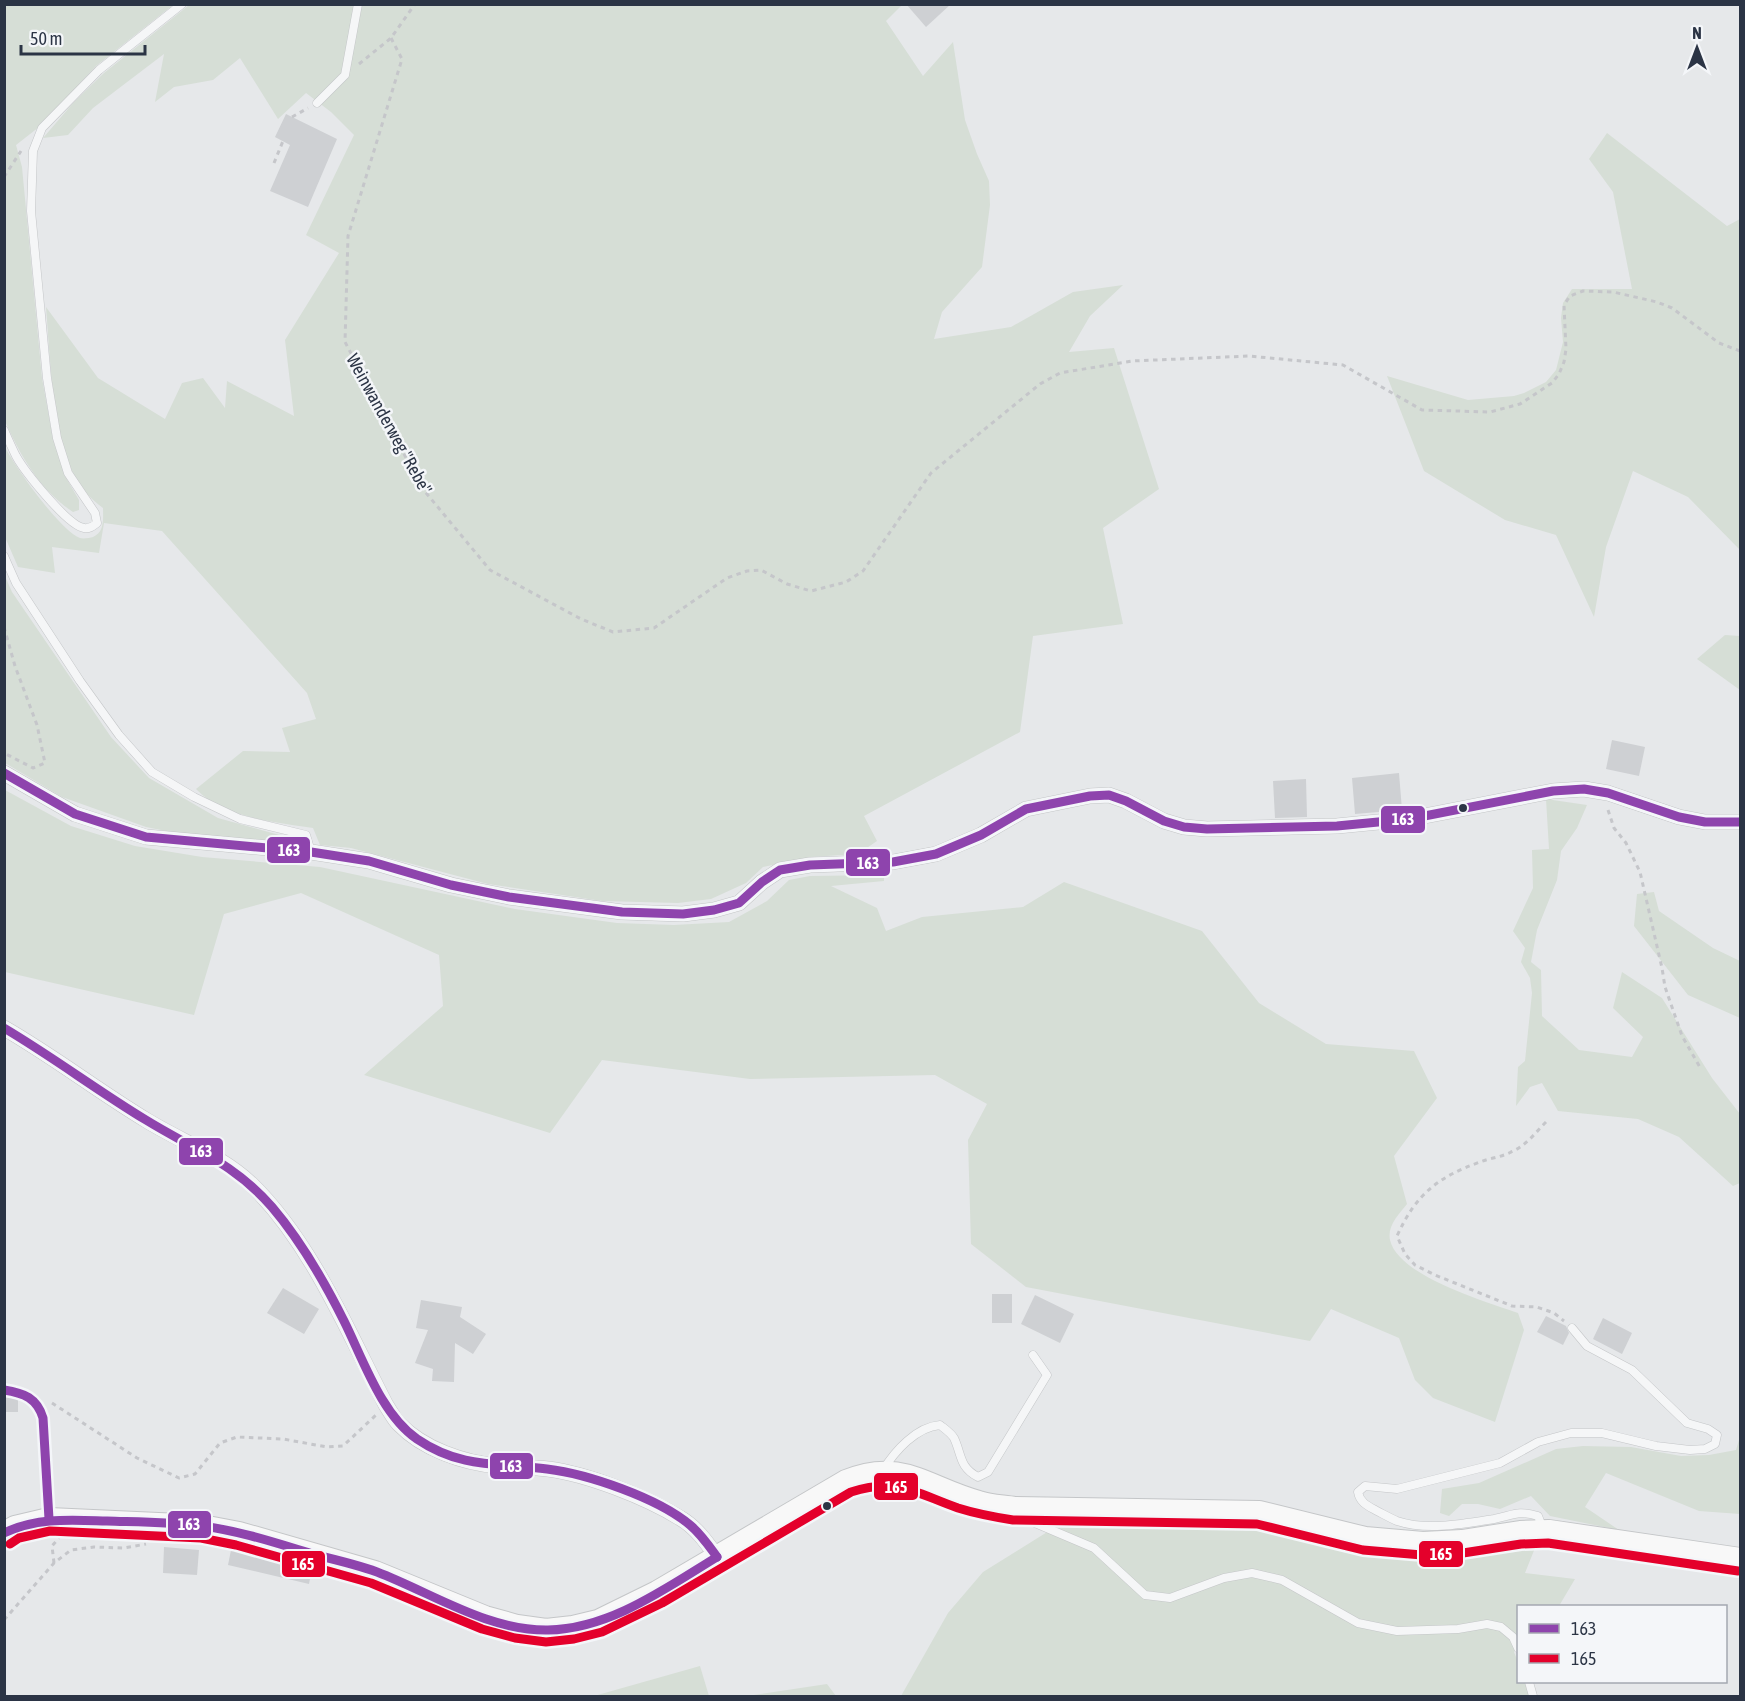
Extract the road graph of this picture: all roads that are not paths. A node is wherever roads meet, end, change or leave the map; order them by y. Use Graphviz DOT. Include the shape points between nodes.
graph roads {
  1 [pos="182,4"];
  2 [pos="358,4"];
  3 [pos="317,102"];
  4 [pos="4,430"];
  5 [pos="4,556"];
  6 [pos="4,773"];
  7 [pos="1740,822"];
  8 [pos="311,852"];
  9 [pos="4,1028"];
  10 [pos="1572,1328"];
  11 [pos="1033,1355"];
  12 [pos="4,1390"];
  13 [pos="882,1472"];
  14 [pos="1023,1508"];
  15 [pos="49,1519"];
  16 [pos="1544,1530"];
  17 [pos="4,1533"];
  18 [pos="717,1557"];
  19 [pos="1740,1558"];
  20 [pos="1517,1646"];
  1 -- 4 [label="lane" via="99,70 42,128 33,151 31,211 47,378 57,438 68,473 95,513 97,523 82,528 39,489"];
  2 -- 3 [label="lane" via="345,75"];
  5 -- 8 [label="lane" via="16,583 80,681 118,735 152,772 240,819 306,835"];
  6 -- 8 [label="street" via="75,814 146,837"];
  7 -- 8 [label="street" via="1679,817 1584,789 1553,791 1409,819 1337,826 1207,829 1164,821 1109,795 1090,796 1026,809 981,835 936,854 893,862 780,870 740,903 683,914 622,912 509,897 369,861"];
  9 -- 18 [label="street" via="113,1101 231,1168 250,1183 314,1266 386,1405 415,1438 469,1461 582,1476 633,1496 682,1518"];
  10 -- 16 [label="lane" via="1587,1346 1632,1370 1687,1423 1717,1435 1715,1444 1690,1450 1602,1433 1571,1433 1538,1442 1500,1463 1397,1489 1365,1486 1358,1492 1366,1506 1399,1521 1427,1526 1467,1523 1522,1511 1538,1516"];
  11 -- 13 [label="lane" via="1047,1375 988,1472 978,1477 969,1472 953,1436 940,1425 929,1426 913,1437 891,1457"];
  12 -- 15 [label="lane" via="29,1396 40,1404"];
  13 -- 14 [label="main road" via="901,1473 979,1503"];
  13 -- 18 [label="main road" via="865,1473 846,1481"];
  14 -- 16 [label="main road" via="1259,1512 1365,1538 1423,1543"];
  14 -- 20 [label="lane" via="1035,1523 1094,1548 1145,1595 1170,1598 1224,1578 1252,1573 1282,1580 1358,1623 1397,1630 1458,1629 1487,1624 1502,1627"];
  15 -- 17 [label="main road"];
  15 -- 18 [label="main road" via="202,1526 239,1533 375,1572 485,1617 546,1630 598,1621"];
  16 -- 19 [label="main road"];
}
